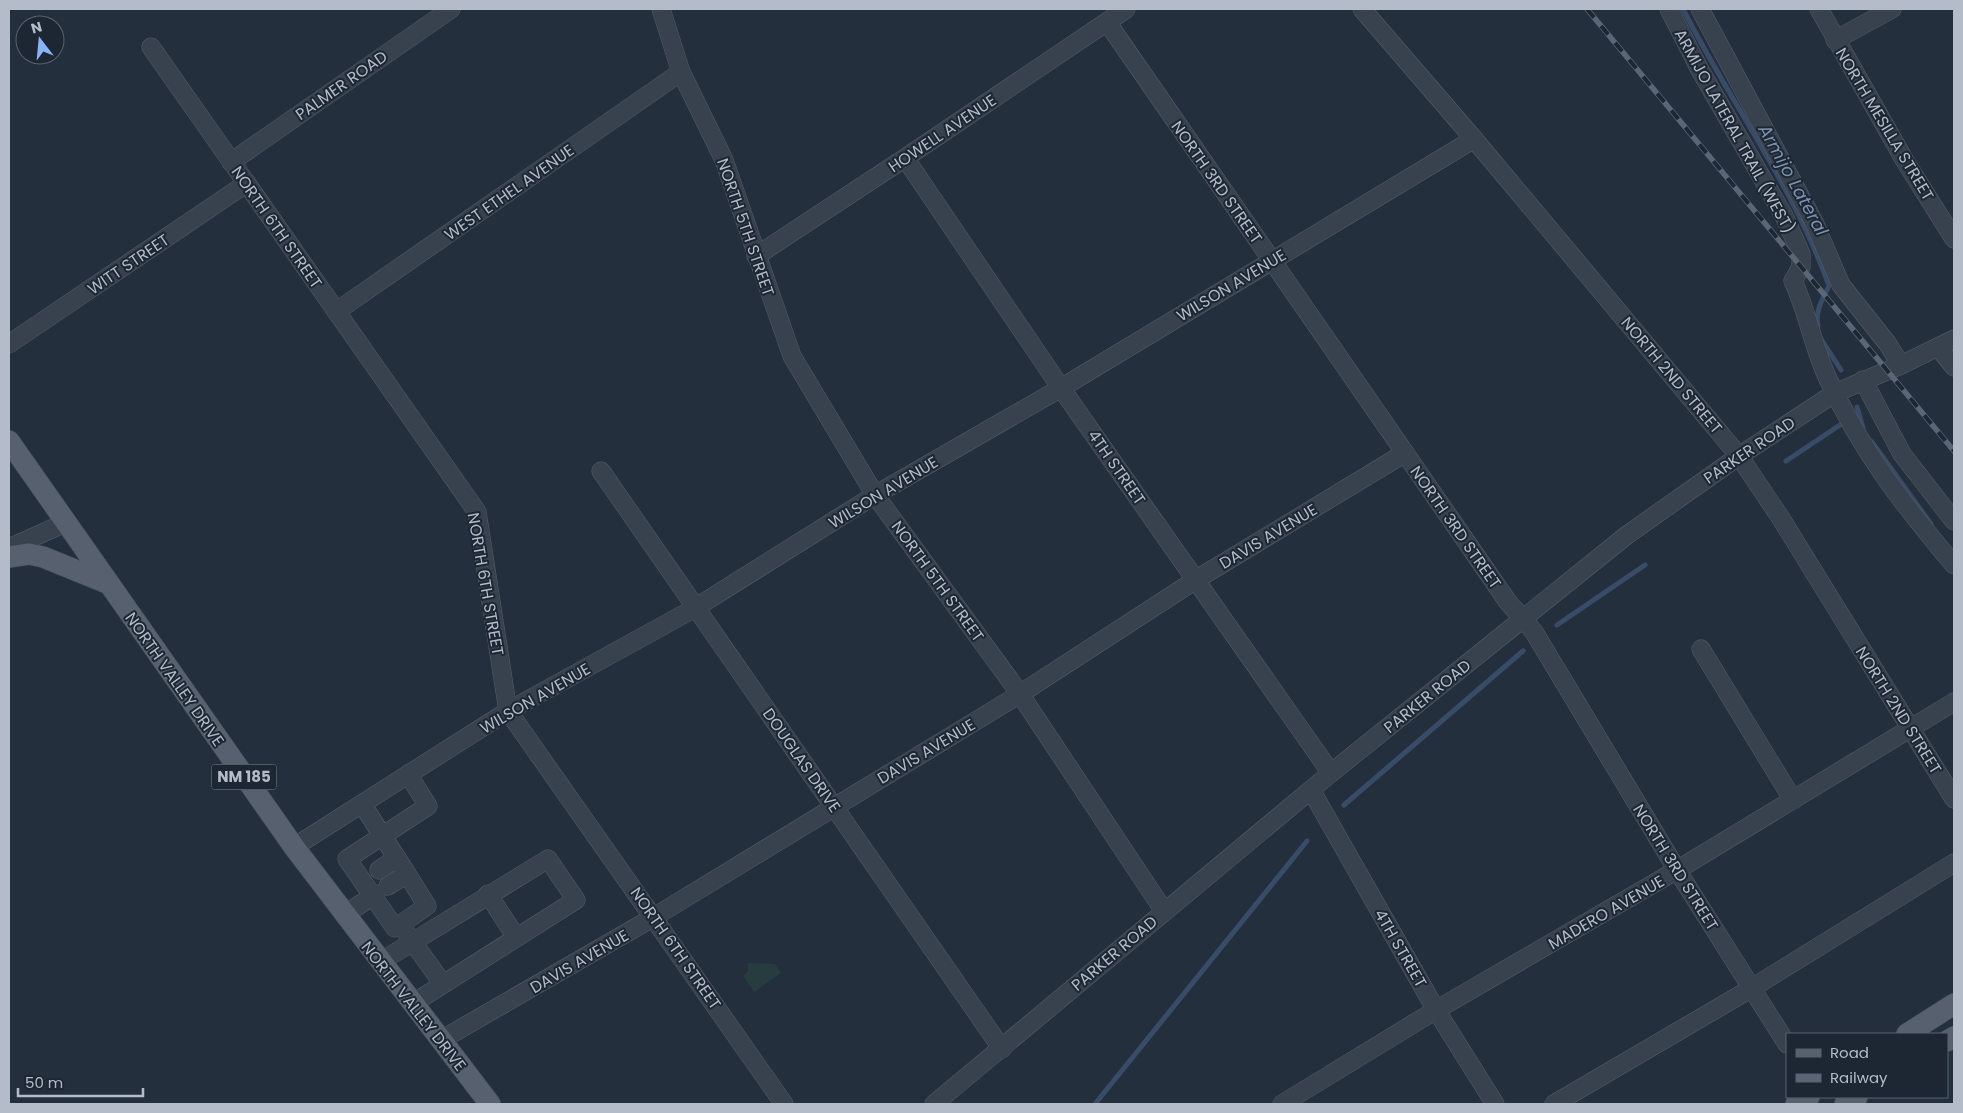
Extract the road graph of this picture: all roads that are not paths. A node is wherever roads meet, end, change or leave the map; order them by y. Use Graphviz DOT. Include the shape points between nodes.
graph roads {
  1 [pos="451,9"];
  2 [pos="661,9"];
  3 [pos="1126,9"];
  4 [pos="1362,9"];
  5 [pos="1669,9"];
  6 [pos="1700,9"];
  7 [pos="1819,9"];
  8 [pos="1892,9"];
  9 [pos="1107,22"];
  10 [pos="1835,40"];
  11 [pos="151,47"];
  12 [pos="681,72"];
  13 [pos="1474,139"];
  14 [pos="906,158"];
  15 [pos="232,162"];
  16 [pos="247,184"];
  17 [pos="1954,239"];
  18 [pos="756,256"];
  19 [pos="1271,260"];
  20 [pos="337,312"];
  21 [pos="1954,338"];
  22 [pos="9,344"];
  23 [pos="1938,347"];
  24 [pos="1901,365"];
  25 [pos="1954,367"];
  26 [pos="1863,380"];
  27 [pos="1061,388"];
  28 [pos="1835,393"];
  29 [pos="9,441"];
  30 [pos="1405,453"];
  31 [pos="1739,456"];
  32 [pos="601,471"];
  33 [pos="875,494"];
  34 [pos="1954,521"];
  35 [pos="65,523"];
  36 [pos="9,548"];
  37 [pos="9,558"];
  38 [pos="1954,565"];
  39 [pos="1197,579"];
  40 [pos="107,583"];
  41 [pos="695,608"];
  42 [pos="1522,618"];
  43 [pos="1700,649"];
  44 [pos="1020,694"];
  45 [pos="1954,702"];
  46 [pos="508,710"];
  47 [pos="1909,729"];
  48 [pos="1331,773"];
  49 [pos="408,774"];
  50 [pos="1311,790"];
  51 [pos="1954,799"];
  52 [pos="1792,800"];
  53 [pos="362,804"];
  54 [pos="835,806"];
  55 [pos="383,835"];
  56 [pos="294,847"];
  57 [pos="397,858"];
  58 [pos="1954,862"];
  59 [pos="1678,870"];
  60 [pos="407,874"];
  61 [pos="369,876"];
  62 [pos="379,892"];
  63 [pos="488,894"];
  64 [pos="1164,911"];
  65 [pos="344,915"];
  66 [pos="654,917"];
  67 [pos="400,924"];
  68 [pos="516,937"];
  69 [pos="413,942"];
  70 [pos="380,962"];
  71 [pos="443,984"];
  72 [pos="1752,988"];
  73 [pos="412,1004"];
  74 [pos="1954,1004"];
  75 [pos="1436,1010"];
  76 [pos="1909,1033"];
  77 [pos="440,1040"];
  78 [pos="1786,1042"];
  79 [pos="1002,1049"];
  80 [pos="1807,1098"];
  81 [pos="490,1104"];
  82 [pos="784,1104"];
  83 [pos="934,1104"];
  84 [pos="1282,1104"];
  85 [pos="1495,1104"];
  86 [pos="1554,1104"];
  87 [pos="1796,1104"];
  1 -- 15 [label="street, PALMER ROAD"];
  2 -- 12 [label="street, NORTH 5TH STREET"];
  3 -- 9 [label="street, HOWELL AVENUE"];
  4 -- 13 [label="street, NORTH 2ND STREET"];
  5 -- 28 [label="street, ARMIJO LATERAL TRAIL (WEST)" via="1700,70 1780,208 1801,254 1801,267 1794,281"];
  6 -- 24 [label="street" via="1814,222 1841,285"];
  7 -- 10 [label="street, NORTH MESILLA STREET"];
  8 -- 10 [label="street"];
  9 -- 14 [label="street, HOWELL AVENUE"];
  9 -- 19 [label="street, NORTH 3RD STREET"];
  10 -- 17 [label="street, NORTH MESILLA STREET"];
  11 -- 15 [label="street, NORTH 6TH STREET"];
  12 -- 18 [label="street, NORTH 5TH STREET" via="724,160"];
  12 -- 20 [label="street, WEST ETHEL AVENUE"];
  13 -- 19 [label="street, WILSON AVENUE"];
  13 -- 31 [label="street, NORTH 2ND STREET"];
  14 -- 18 [label="street, HOWELL AVENUE"];
  14 -- 27 [label="street, 4TH STREET"];
  15 -- 16 [label="street, NORTH 6TH STREET"];
  16 -- 20 [label="street, NORTH 6TH STREET"];
  16 -- 22 [label="street, WITT STREET"];
  18 -- 33 [label="street, NORTH 5TH STREET" via="792,356"];
  19 -- 27 [label="street, WILSON AVENUE"];
  19 -- 30 [label="street, NORTH 3RD STREET"];
  20 -- 46 [label="street, NORTH 6TH STREET" via="477,512"];
  21 -- 23 [label="street, PARKER ROAD"];
  23 -- 24 [label="street, PARKER ROAD"];
  23 -- 25 [label="street"];
  24 -- 26 [label="street, PARKER ROAD"];
  26 -- 28 [label="street, PARKER ROAD"];
  26 -- 34 [label="street" via="1902,454"];
  27 -- 33 [label="street, WILSON AVENUE"];
  27 -- 39 [label="street, 4TH STREET"];
  28 -- 31 [label="street, PARKER ROAD"];
  28 -- 38 [label="street" via="1858,440 1888,484"];
  29 -- 35 [label="main road, NORTH VALLEY DRIVE / NM 185"];
  30 -- 39 [label="street, DAVIS AVENUE"];
  30 -- 42 [label="street, NORTH 3RD STREET"];
  31 -- 42 [label="street, PARKER ROAD" via="1627,535"];
  31 -- 47 [label="street, NORTH 2ND STREET" via="1780,517"];
  32 -- 41 [label="street, DOUGLAS DRIVE"];
  33 -- 41 [label="street, WILSON AVENUE"];
  33 -- 44 [label="street, NORTH 5TH STREET"];
  35 -- 36 [label="street"];
  35 -- 40 [label="main road, NORTH VALLEY DRIVE / NM 185"];
  37 -- 40 [label="main road" via="29,554 44,557"];
  39 -- 44 [label="street, DAVIS AVENUE"];
  39 -- 48 [label="street, 4TH STREET"];
  40 -- 56 [label="main road, NORTH VALLEY DRIVE / NM 185"];
  41 -- 46 [label="street, WILSON AVENUE"];
  41 -- 54 [label="street, DOUGLAS DRIVE"];
  42 -- 48 [label="street, PARKER ROAD"];
  42 -- 59 [label="street, NORTH 3RD STREET" via="1534,632"];
  43 -- 52 [label="street"];
  44 -- 54 [label="street, DAVIS AVENUE"];
  44 -- 64 [label="street, NORTH 5TH STREET"];
  45 -- 47 [label="street, MADERO AVENUE"];
  46 -- 49 [label="street, WILSON AVENUE"];
  46 -- 66 [label="street, NORTH 6TH STREET"];
  47 -- 51 [label="street, NORTH 2ND STREET"];
  47 -- 52 [label="street, MADERO AVENUE"];
  48 -- 50 [label="street, PARKER ROAD"];
  49 -- 53 [label="street, WILSON AVENUE"];
  49 -- 55 [label="street" via="428,806"];
  50 -- 64 [label="street, PARKER ROAD"];
  50 -- 75 [label="street, 4TH STREET"];
  52 -- 59 [label="street, MADERO AVENUE"];
  53 -- 55 [label="street"];
  53 -- 56 [label="street, WILSON AVENUE"];
  54 -- 66 [label="street, DAVIS AVENUE"];
  54 -- 79 [label="street, DOUGLAS DRIVE"];
  55 -- 57 [label="street"];
  55 -- 61 [label="street" via="347,859"];
  56 -- 65 [label="main road, NORTH VALLEY DRIVE / NM 185"];
  57 -- 60 [label="street"];
  57 -- 61 [label="street"];
  58 -- 72 [label="street"];
  59 -- 72 [label="street, NORTH 3RD STREET"];
  59 -- 75 [label="street, MADERO AVENUE"];
  60 -- 62 [label="street"];
  60 -- 67 [label="street" via="427,906"];
  61 -- 62 [label="street"];
  62 -- 65 [label="street"];
  62 -- 67 [label="street" via="395,928"];
  63 -- 68 [label="street"];
  63 -- 68 [label="street" via="548,859 576,900"];
  63 -- 69 [label="street"];
  64 -- 79 [label="street, PARKER ROAD"];
  65 -- 70 [label="main road, NORTH VALLEY DRIVE / NM 185"];
  66 -- 77 [label="street, DAVIS AVENUE"];
  66 -- 82 [label="street, NORTH 6TH STREET"];
  67 -- 69 [label="street"];
  68 -- 71 [label="street"];
  69 -- 70 [label="street"];
  69 -- 71 [label="street"];
  70 -- 73 [label="main road, NORTH VALLEY DRIVE / NM 185"];
  71 -- 73 [label="street"];
  72 -- 78 [label="street, NORTH 3RD STREET"];
  72 -- 86 [label="street"];
  73 -- 77 [label="main road, NORTH VALLEY DRIVE / NM 185"];
  74 -- 76 [label="main road"];
  75 -- 84 [label="street, MADERO AVENUE"];
  75 -- 85 [label="street, 4TH STREET"];
  77 -- 81 [label="main road, NORTH VALLEY DRIVE / NM 185"];
  79 -- 83 [label="street, PARKER ROAD"];
  80 -- 87 [label="main road"];
}
